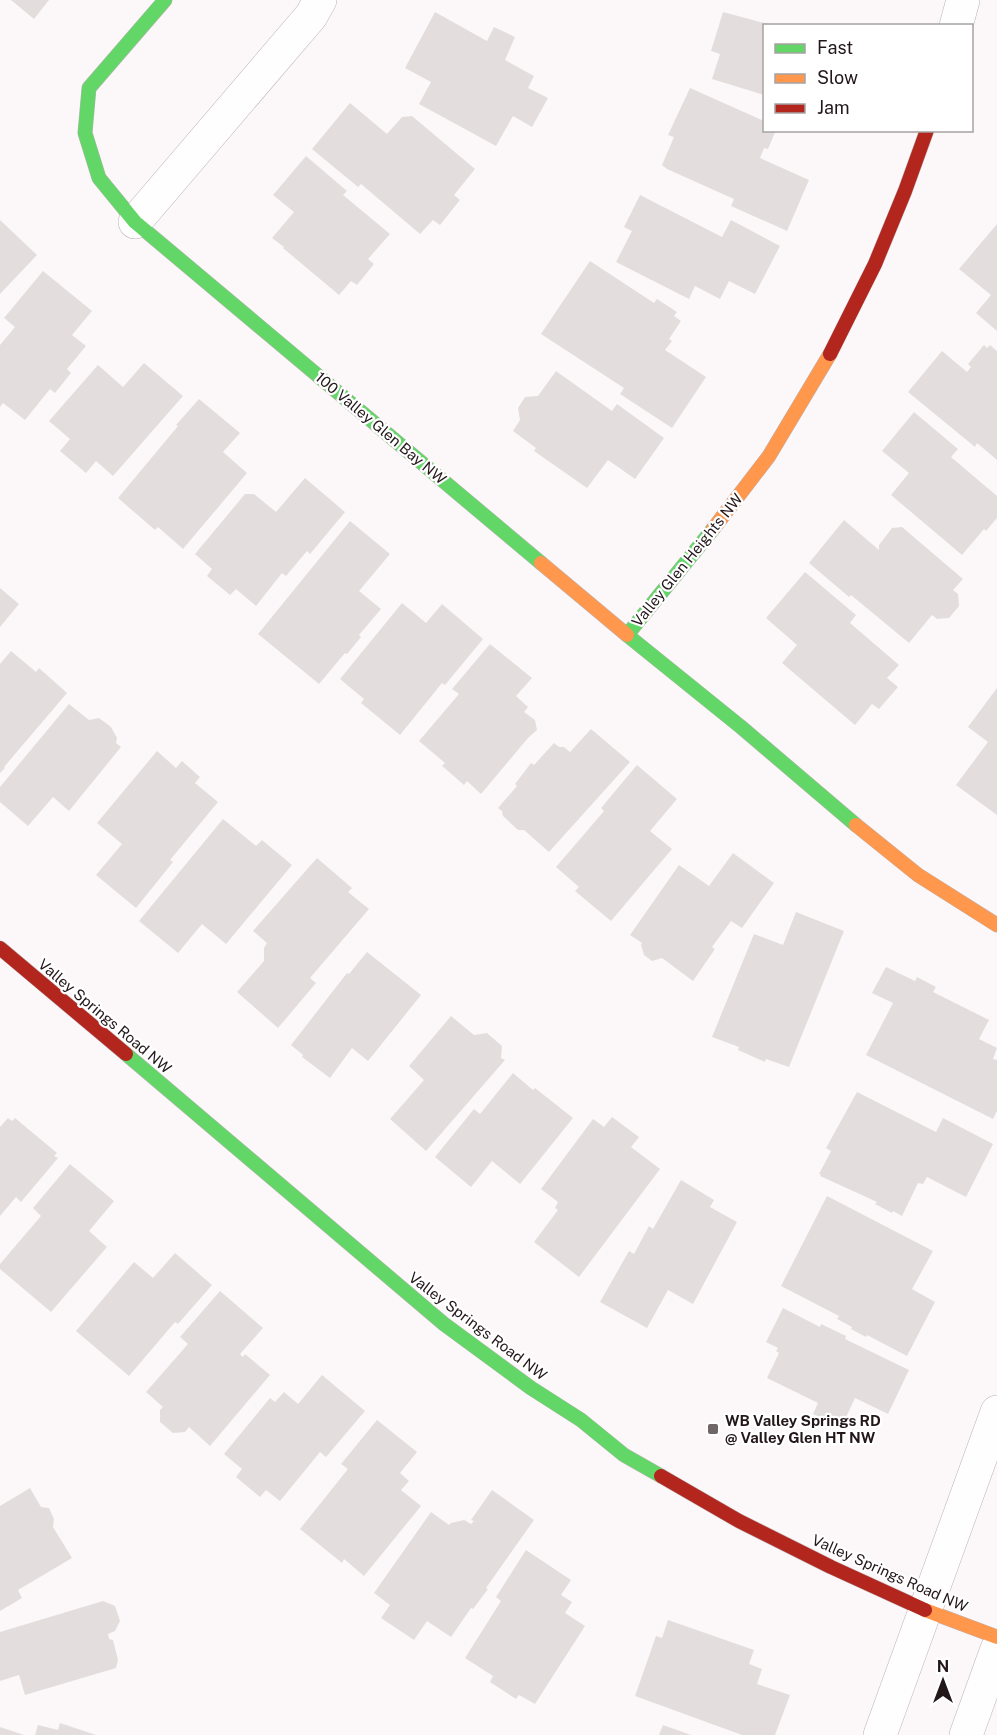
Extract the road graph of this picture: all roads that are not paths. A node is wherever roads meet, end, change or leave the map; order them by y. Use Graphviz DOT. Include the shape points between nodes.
graph roads {
  1 [pos="165,0"];
  2 [pos="320,0"];
  3 [pos="963,0"];
  4 [pos="957,24"];
  5 [pos="926,132"];
  6 [pos="135,222"];
  7 [pos="627,635"];
  8 [pos="997,925"];
  9 [pos="0,948"];
  10 [pos="997,1412"];
  11 [pos="925,1610"];
  12 [pos="997,1637"];
  13 [pos="997,1649"];
  14 [pos="879,1735"];
  15 [pos="966,1735"];
  1 -- 6 [label="street, 100 Valley Glen Bay NW" via="89,88 85,133 99,178"];
  2 -- 6 [label="street" via="311,16"];
  3 -- 4 [label="street"];
  5 -- 7 [label="street, Valley Glen Heights NW" via="875,264 833,348 775,446"];
  6 -- 7 [label="street, 100 Valley Glen Bay NW"];
  7 -- 8 [label="street, Valley Glen Heights NW" via="879,845"];
  9 -- 11 [label="street, Valley Springs Road NW" via="444,1324 624,1455 739,1521"];
  10 -- 11 [label="street"];
  11 -- 12 [label="street, Valley Springs Road NW"];
  11 -- 14 [label="street"];
  13 -- 15 [label="street"];
}
